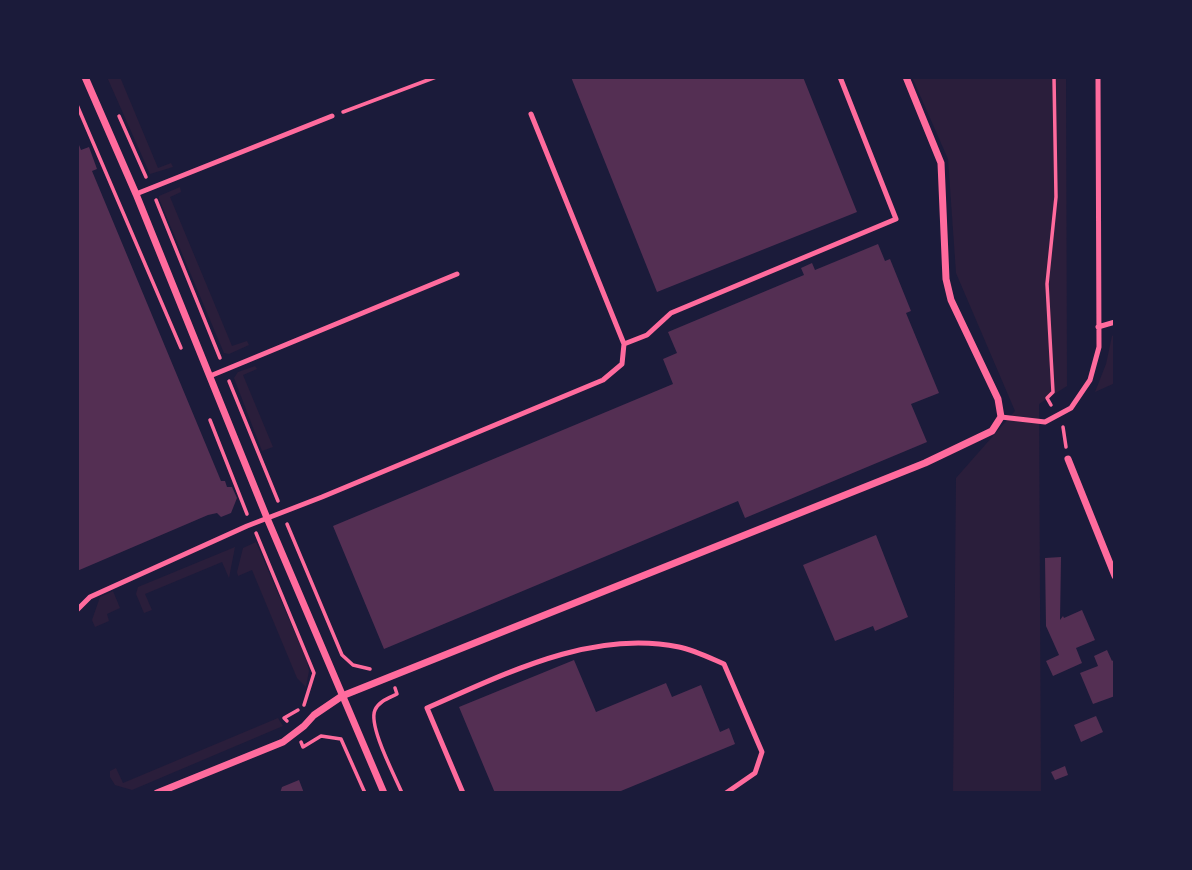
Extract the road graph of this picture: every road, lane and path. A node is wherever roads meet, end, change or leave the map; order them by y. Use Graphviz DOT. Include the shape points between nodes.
graph roads {
  1 [pos="85,77"];
  2 [pos="436,77"];
  3 [pos="840,77"];
  4 [pos="906,77"];
  5 [pos="1054,77"];
  6 [pos="1098,77"];
  7 [pos="77,105"];
  8 [pos="118,114"];
  9 [pos="531,114"];
  10 [pos="331,116"];
  11 [pos="151,187"];
  12 [pos="136,194"];
  13 [pos="457,274"];
  14 [pos="1115,322"];
  15 [pos="1098,327"];
  16 [pos="624,344"];
  17 [pos="185,357"];
  18 [pos="224,370"];
  19 [pos="210,376"];
  20 [pos="1001,416"];
  21 [pos="1056,416"];
  22 [pos="210,418"];
  23 [pos="1068,459"];
  24 [pos="283,513"];
  25 [pos="267,518"];
  26 [pos="252,524"];
  27 [pos="1115,576"];
  28 [pos="77,610"];
  29 [pos="391,678"];
  30 [pos="342,696"];
  31 [pos="296,733"];
  32 [pos="157,793"];
  33 [pos="365,793"];
  34 [pos="384,793"];
  35 [pos="402,793"];
  36 [pos="463,793"];
  37 [pos="726,793"];
  1 -- 12 [label="street"];
  2 -- 10 [label="path"];
  3 -- 16 [label="lane" via="896,219 671,313 647,335"];
  4 -- 20 [label="street" via="941,163 951,300 998,399"];
  5 -- 21 [label="path" via="1056,197 1047,284 1053,392 1047,398"];
  6 -- 15 [label="lane"];
  7 -- 17 [label="path"];
  8 -- 11 [label="path"];
  9 -- 16 [label="lane"];
  10 -- 11 [label="lane"];
  11 -- 12 [label="lane"];
  11 -- 18 [label="path"];
  12 -- 19 [label="street"];
  13 -- 18 [label="lane"];
  14 -- 15 [label="lane"];
  15 -- 21 [label="lane" via="1099,347 1090,380 1071,408"];
  16 -- 24 [label="lane" via="622,364 603,380"];
  18 -- 19 [label="lane"];
  18 -- 24 [label="path"];
  19 -- 25 [label="street"];
  20 -- 21 [label="lane" via="1045,422"];
  20 -- 29 [label="street" via="992,431 926,463"];
  21 -- 23 [label="path" via="1063,428"];
  22 -- 26 [label="path"];
  23 -- 27 [label="street"];
  24 -- 25 [label="lane"];
  24 -- 29 [label="path" via="342,655 353,665 369,669 386,663"];
  25 -- 26 [label="lane"];
  25 -- 30 [label="street"];
  26 -- 28 [label="lane" via="90,597"];
  26 -- 31 [label="path" via="314,673 303,707 284,718"];
  29 -- 30 [label="street"];
  29 -- 35 [label="path" via="397,694 375,710 373,725"];
  30 -- 31 [label="street"];
  30 -- 34 [label="street"];
  31 -- 32 [label="street"];
  31 -- 33 [label="path" via="303,747 321,736 341,738"];
  36 -- 37 [label="lane" via="427,708 551,657 603,645 647,642 681,647 724,664 762,752 755,773"];
}
